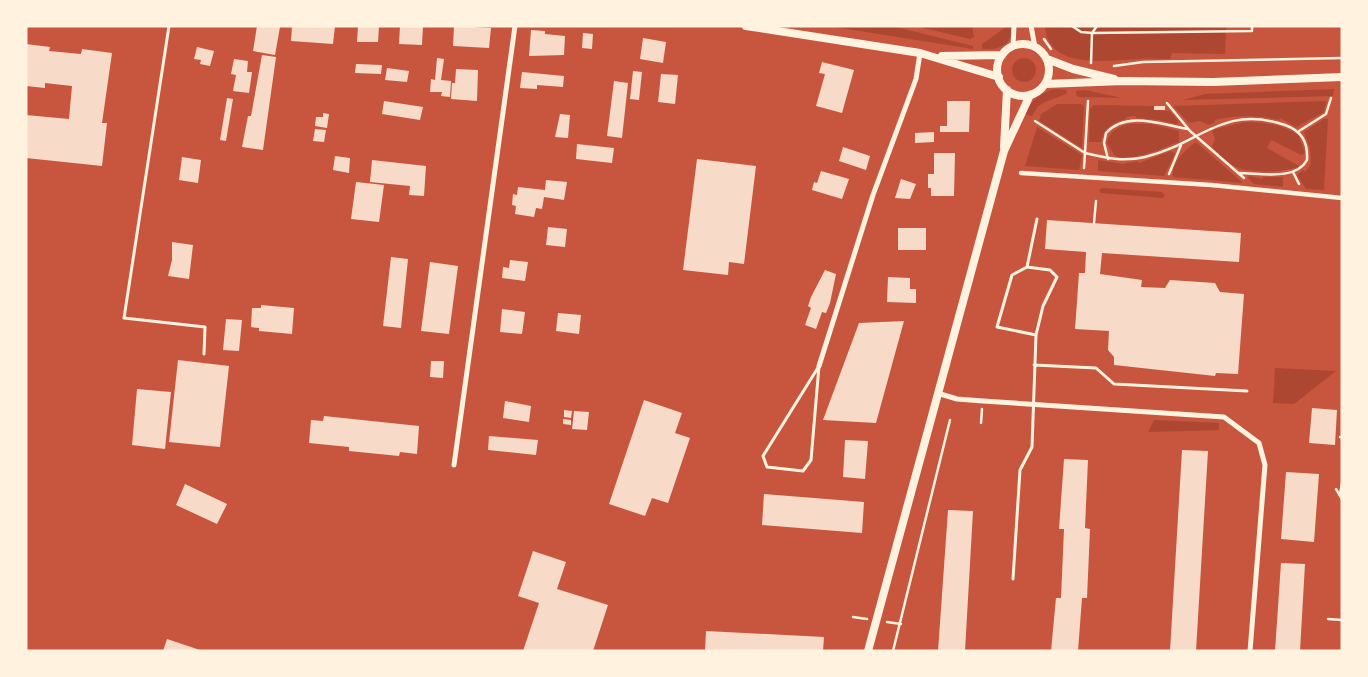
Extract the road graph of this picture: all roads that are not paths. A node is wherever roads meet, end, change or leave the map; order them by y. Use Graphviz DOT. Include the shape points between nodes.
graph roads {
  1 [pos="169,26"];
  2 [pos="515,26"];
  3 [pos="746,26"];
  4 [pos="1014,26"];
  5 [pos="1031,26"];
  6 [pos="1013,46"];
  7 [pos="1035,47"];
  8 [pos="920,53"];
  9 [pos="1002,54"];
  10 [pos="936,56"];
  11 [pos="1047,59"];
  12 [pos="999,77"];
  13 [pos="1342,77"];
  14 [pos="1123,81"];
  15 [pos="1045,84"];
  16 [pos="1007,90"];
  17 [pos="1030,95"];
  18 [pos="1004,151"];
  19 [pos="1021,173"];
  20 [pos="1342,198"];
  21 [pos="1037,219"];
  22 [pos="1027,268"];
  23 [pos="1036,335"];
  24 [pos="204,354"];
  25 [pos="1034,365"];
  26 [pos="819,366"];
  27 [pos="1246,391"];
  28 [pos="937,393"];
  29 [pos="1032,403"];
  30 [pos="454,465"];
  31 [pos="1012,579"];
  32 [pos="868,651"];
  33 [pos="1250,651"];
  1 -- 24 [label="lane" via="124,318 205,326"];
  2 -- 30 [label="street"];
  3 -- 8 [label="street"];
  4 -- 6 [label="street"];
  5 -- 7 [label="street"];
  6 -- 7 [label="street" via="1028,44"];
  6 -- 9 [label="street"];
  7 -- 11 [label="street"];
  8 -- 10 [label="street"];
  8 -- 26 [label="street" via="916,79 873,195"];
  9 -- 10 [label="street"];
  9 -- 12 [label="street"];
  10 -- 12 [label="street"];
  11 -- 14 [label="street"];
  11 -- 15 [label="street" via="1049,67"];
  12 -- 16 [label="street"];
  13 -- 14 [label="street" via="1213,82"];
  14 -- 15 [label="street"];
  15 -- 17 [label="street"];
  16 -- 17 [label="street"];
  16 -- 18 [label="street"];
  17 -- 18 [label="street"];
  18 -- 28 [label="street"];
  19 -- 20 [label="street"];
  21 -- 22 [label="lane"];
  22 -- 23 [label="lane" via="1050,270 1057,277 1043,306"];
  22 -- 23 [label="lane" via="1012,275 997,327"];
  23 -- 25 [label="lane"];
  25 -- 27 [label="lane" via="1096,368 1114,384"];
  25 -- 29 [label="lane"];
  26 -- 26 [label="lane" via="763,456 767,467 803,471 811,460"];
  28 -- 29 [label="street" via="957,399"];
  28 -- 32 [label="street"];
  29 -- 31 [label="lane" via="1032,447 1020,470"];
  29 -- 33 [label="street" via="1224,417 1259,443 1265,465"];
}
